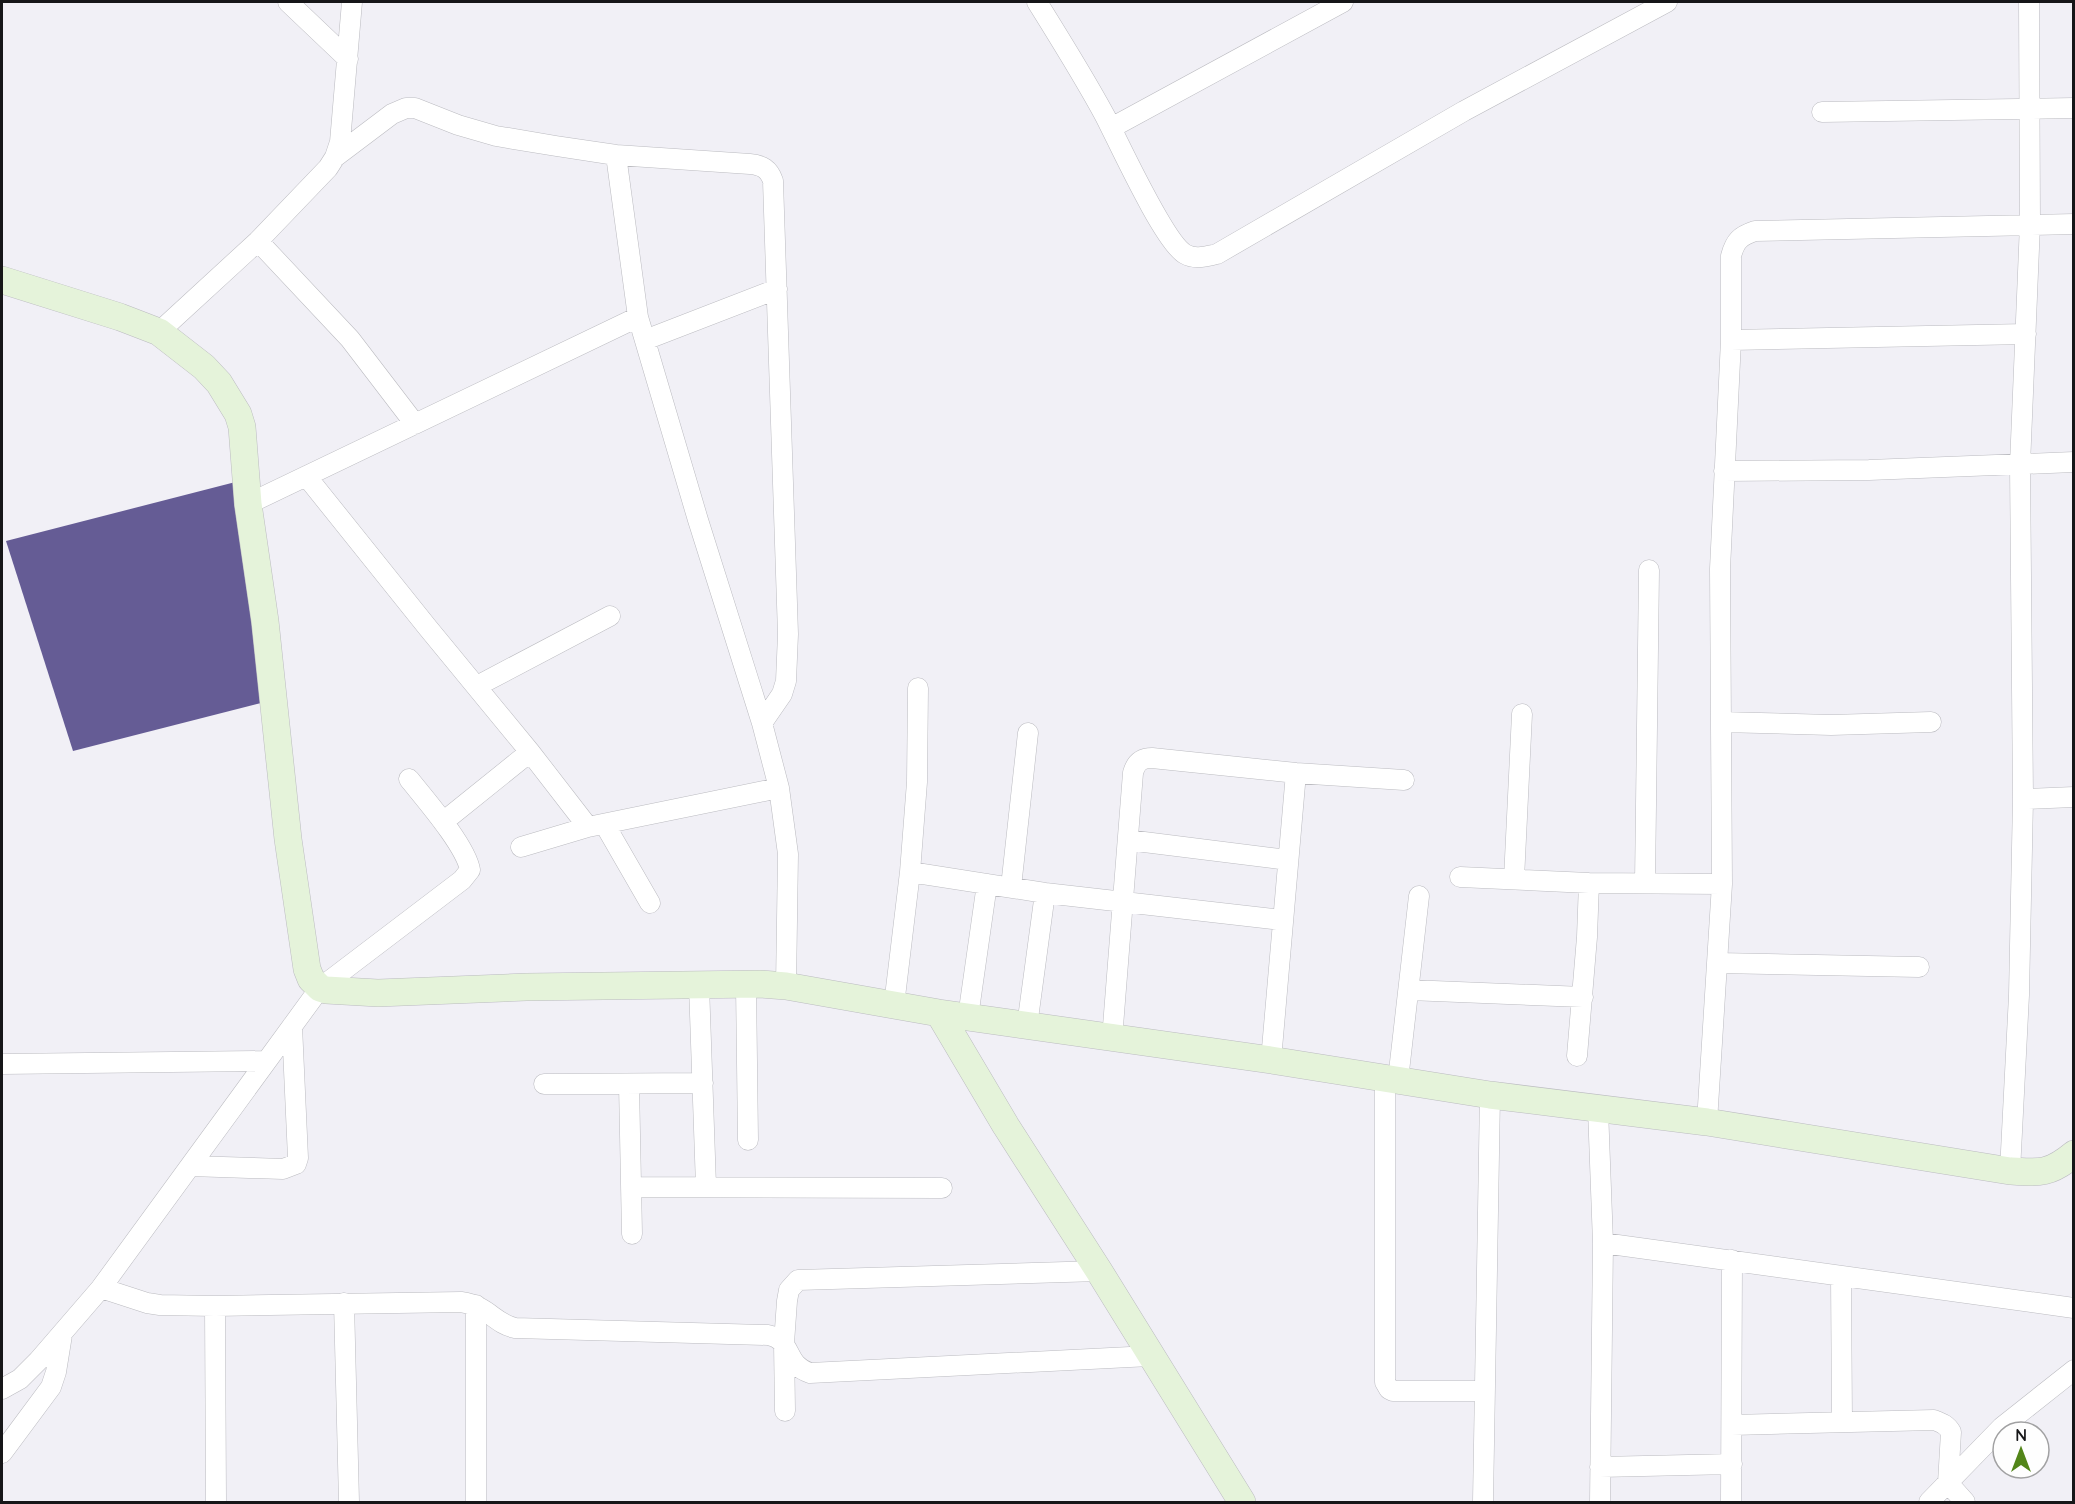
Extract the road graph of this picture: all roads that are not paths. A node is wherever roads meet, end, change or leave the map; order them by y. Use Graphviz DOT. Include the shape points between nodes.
graph roads {
  1 [pos="288,2"];
  2 [pos="352,2"];
  3 [pos="1037,2"];
  4 [pos="1343,2"];
  5 [pos="1668,2"];
  6 [pos="2029,2"];
  7 [pos="348,59"];
  8 [pos="2073,108"];
  9 [pos="2030,110"];
  10 [pos="1822,112"];
  11 [pos="1111,128"];
  12 [pos="616,155"];
  13 [pos="335,157"];
  14 [pos="2030,224"];
  15 [pos="2073,224"];
  16 [pos="258,241"];
  17 [pos="2,280"];
  18 [pos="777,289"];
  19 [pos="638,316"];
  20 [pos="159,332"];
  21 [pos="2026,334"];
  22 [pos="645,340"];
  23 [pos="1731,340"];
  24 [pos="415,424"];
  25 [pos="2073,462"];
  26 [pos="2020,465"];
  27 [pos="1724,471"];
  28 [pos="308,477"];
  29 [pos="248,504"];
  30 [pos="1649,570"];
  31 [pos="610,616"];
  32 [pos="477,686"];
  33 [pos="918,688"];
  34 [pos="1522,714"];
  35 [pos="1721,722"];
  36 [pos="1931,722"];
  37 [pos="762,723"];
  38 [pos="1028,733"];
  39 [pos="530,752"];
  40 [pos="1296,773"];
  41 [pos="409,779"];
  42 [pos="1404,780"];
  43 [pos="778,788"];
  44 [pos="2073,797"];
  45 [pos="2023,799"];
  46 [pos="443,822"];
  47 [pos="597,826"];
  48 [pos="1128,840"];
  49 [pos="521,847"];
  50 [pos="1288,860"];
  51 [pos="910,872"];
  52 [pos="1460,877"];
  53 [pos="1514,879"];
  54 [pos="1589,883"];
  55 [pos="1645,883"];
  56 [pos="987,884"];
  57 [pos="1722,884"];
  58 [pos="1011,887"];
  59 [pos="1045,893"];
  60 [pos="1419,896"];
  61 [pos="1122,902"];
  62 [pos="650,903"];
  63 [pos="1282,920"];
  64 [pos="1718,963"];
  65 [pos="1919,967"];
  66 [pos="699,985"];
  67 [pos="746,985"];
  68 [pos="786,986"];
  69 [pos="320,988"];
  70 [pos="1409,990"];
  71 [pos="1583,997"];
  72 [pos="894,1005"];
  73 [pos="939,1013"];
  74 [pos="968,1017"];
  75 [pos="292,1026"];
  76 [pos="1027,1026"];
  77 [pos="1112,1039"];
  78 [pos="1577,1056"];
  79 [pos="1270,1060"];
  80 [pos="266,1061"];
  81 [pos="2,1064"];
  82 [pos="1392,1079"];
  83 [pos="703,1083"];
  84 [pos="544,1084"];
  85 [pos="629,1084"];
  86 [pos="1490,1095"];
  87 [pos="1598,1109"];
  88 [pos="1707,1122"];
  89 [pos="748,1140"];
  90 [pos="2073,1154"];
  91 [pos="190,1166"];
  92 [pos="2010,1171"];
  93 [pos="706,1186"];
  94 [pos="632,1187"];
  95 [pos="942,1188"];
  96 [pos="632,1234"];
  97 [pos="1603,1243"];
  98 [pos="1732,1260"];
  99 [pos="1099,1271"];
  100 [pos="1841,1276"];
  101 [pos="101,1288"];
  102 [pos="344,1303"];
  103 [pos="476,1305"];
  104 [pos="215,1306"];
  105 [pos="2073,1308"];
  106 [pos="62,1335"];
  107 [pos="784,1343"];
  108 [pos="1150,1356"];
  109 [pos="2073,1370"];
  110 [pos="2,1389"];
  111 [pos="1485,1391"];
  112 [pos="785,1411"];
  113 [pos="1842,1422"];
  114 [pos="1732,1425"];
  115 [pos="2,1453"];
  116 [pos="1732,1464"];
  117 [pos="1600,1467"];
  118 [pos="1948,1483"];
  119 [pos="216,1503"];
  120 [pos="349,1503"];
  121 [pos="476,1503"];
  122 [pos="1242,1503"];
  123 [pos="1483,1503"];
  124 [pos="1600,1503"];
  125 [pos="1731,1503"];
  126 [pos="1929,1503"];
  127 [pos="1965,1503"];
  1 -- 7 [label="street"];
  2 -- 7 [label="street"];
  3 -- 11 [label="street"];
  4 -- 11 [label="street"];
  5 -- 11 [label="street" via="1474,106 1216,254 1204,257 1184,254 1176,245"];
  6 -- 9 [label="street"];
  7 -- 13 [label="street"];
  8 -- 9 [label="street"];
  9 -- 10 [label="street"];
  9 -- 14 [label="street"];
  12 -- 13 [label="street" via="496,136 406,108 392,114"];
  12 -- 18 [label="street" via="750,164 770,173"];
  12 -- 19 [label="street"];
  13 -- 16 [label="street"];
  14 -- 15 [label="street"];
  14 -- 21 [label="street"];
  14 -- 23 [label="street" via="1755,231 1743,235 1736,241 1731,256"];
  16 -- 20 [label="street"];
  16 -- 24 [label="street" via="350,339"];
  17 -- 20 [label="street"];
  18 -- 22 [label="street"];
  18 -- 37 [label="street" via="788,634 786,681"];
  19 -- 22 [label="street"];
  19 -- 24 [label="street"];
  20 -- 29 [label="street" via="204,367 230,399 242,427"];
  21 -- 23 [label="street"];
  21 -- 26 [label="street"];
  22 -- 37 [label="street"];
  23 -- 27 [label="street"];
  24 -- 28 [label="street"];
  25 -- 26 [label="street"];
  26 -- 27 [label="street"];
  26 -- 45 [label="street"];
  27 -- 35 [label="street"];
  28 -- 29 [label="street"];
  28 -- 32 [label="street"];
  29 -- 69 [label="street" via="307,969"];
  30 -- 55 [label="street"];
  31 -- 32 [label="street"];
  32 -- 39 [label="street"];
  33 -- 51 [label="street" via="917,782"];
  34 -- 53 [label="street"];
  35 -- 36 [label="street"];
  35 -- 57 [label="street"];
  37 -- 43 [label="street"];
  38 -- 58 [label="street"];
  39 -- 46 [label="street"];
  39 -- 47 [label="street"];
  40 -- 42 [label="street"];
  40 -- 48 [label="street" via="1144,758 1133,773"];
  40 -- 50 [label="street"];
  41 -- 46 [label="street"];
  43 -- 47 [label="street"];
  43 -- 68 [label="street" via="788,854"];
  44 -- 45 [label="street"];
  45 -- 92 [label="street"];
  46 -- 69 [label="street" via="469,863 468,874"];
  47 -- 49 [label="street"];
  47 -- 62 [label="street"];
  48 -- 50 [label="street"];
  48 -- 61 [label="street"];
  50 -- 63 [label="street"];
  51 -- 56 [label="street"];
  51 -- 72 [label="street"];
  52 -- 53 [label="street"];
  53 -- 54 [label="street"];
  54 -- 55 [label="street"];
  54 -- 71 [label="street"];
  55 -- 57 [label="street"];
  56 -- 58 [label="street"];
  56 -- 74 [label="street"];
  57 -- 64 [label="street"];
  58 -- 59 [label="street"];
  59 -- 61 [label="street"];
  59 -- 76 [label="street"];
  60 -- 70 [label="street"];
  61 -- 63 [label="street"];
  61 -- 77 [label="street"];
  63 -- 79 [label="street"];
  64 -- 65 [label="street"];
  64 -- 88 [label="street"];
  66 -- 67 [label="street"];
  66 -- 69 [label="street" via="378,993"];
  66 -- 83 [label="street"];
  67 -- 68 [label="street"];
  67 -- 89 [label="street"];
  68 -- 72 [label="street"];
  69 -- 75 [label="street"];
  70 -- 71 [label="street"];
  70 -- 82 [label="street"];
  71 -- 78 [label="street"];
  72 -- 73 [label="street"];
  73 -- 74 [label="street"];
  73 -- 99 [label="street"];
  74 -- 76 [label="street"];
  75 -- 80 [label="street"];
  75 -- 91 [label="street" via="296,1164 283,1169"];
  76 -- 77 [label="street"];
  77 -- 79 [label="street"];
  79 -- 82 [label="street"];
  80 -- 81 [label="street"];
  80 -- 91 [label="street"];
  82 -- 86 [label="street"];
  82 -- 111 [label="street" via="1385,1382 1393,1391"];
  83 -- 85 [label="street"];
  83 -- 93 [label="street"];
  84 -- 85 [label="street"];
  85 -- 94 [label="street"];
  86 -- 87 [label="street"];
  86 -- 111 [label="street"];
  87 -- 88 [label="street"];
  87 -- 97 [label="street"];
  88 -- 92 [label="street"];
  90 -- 92 [label="street" via="2050,1171"];
  91 -- 101 [label="street"];
  93 -- 94 [label="street"];
  93 -- 95 [label="street"];
  94 -- 96 [label="street"];
  97 -- 98 [label="street"];
  97 -- 117 [label="street"];
  98 -- 100 [label="street"];
  98 -- 114 [label="street"];
  99 -- 107 [label="street" via="798,1280 789,1290"];
  99 -- 108 [label="street"];
  100 -- 105 [label="street"];
  100 -- 113 [label="street"];
  101 -- 104 [label="street" via="147,1303"];
  101 -- 106 [label="street"];
  102 -- 103 [label="street"];
  102 -- 104 [label="street"];
  102 -- 120 [label="street"];
  103 -- 107 [label="street" via="515,1329 768,1335"];
  103 -- 121 [label="street"];
  104 -- 119 [label="street"];
  106 -- 110 [label="street" via="20,1379"];
  106 -- 115 [label="street" via="51,1386"];
  107 -- 108 [label="street" via="797,1367 810,1373"];
  107 -- 112 [label="street"];
  108 -- 122 [label="street"];
  109 -- 118 [label="street" via="2002,1427"];
  111 -- 123 [label="street"];
  113 -- 114 [label="street"];
  113 -- 118 [label="street" via="1934,1420 1948,1426"];
  114 -- 116 [label="street"];
  116 -- 117 [label="street"];
  116 -- 125 [label="street"];
  117 -- 124 [label="street"];
  118 -- 126 [label="street"];
  118 -- 127 [label="street"];
}
